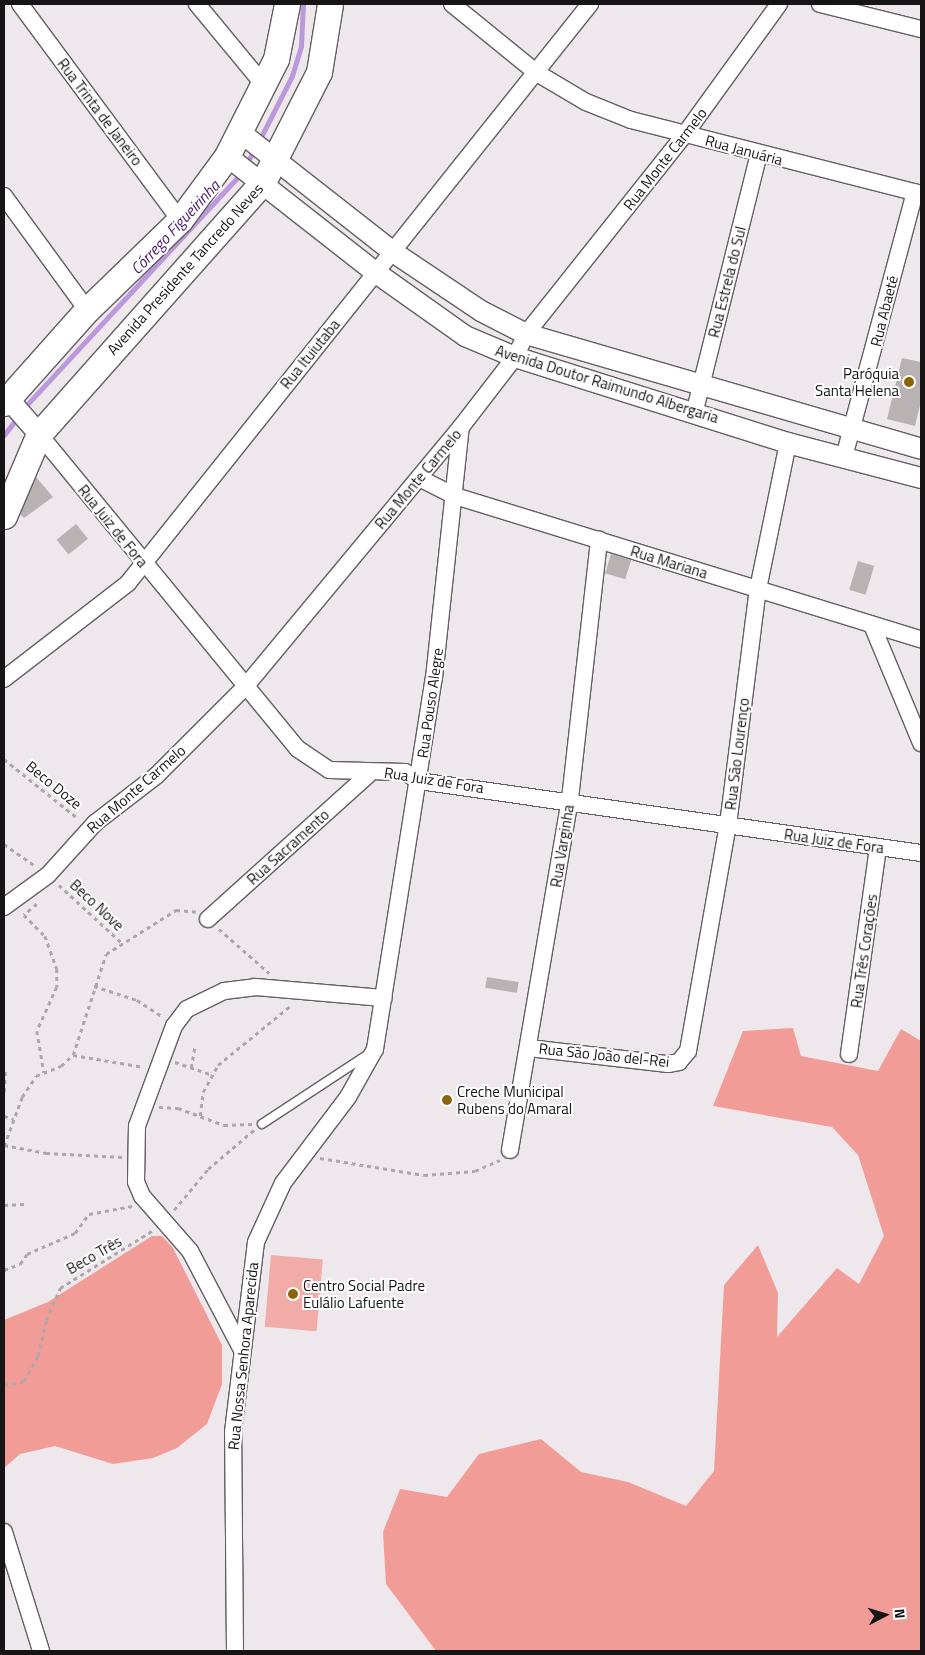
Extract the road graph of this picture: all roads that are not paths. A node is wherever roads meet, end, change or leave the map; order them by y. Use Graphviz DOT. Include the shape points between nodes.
graph roads {
  1 [pos="20,4"];
  2 [pos="197,4"];
  3 [pos="287,4"];
  4 [pos="330,4"];
  5 [pos="452,4"];
  6 [pos="590,4"];
  7 [pos="779,4"];
  8 [pos="820,4"];
  9 [pos="921,29"];
  10 [pos="537,73"];
  11 [pos="264,86"];
  12 [pos="240,132"];
  13 [pos="685,134"];
  14 [pos="759,154"];
  15 [pos="228,156"];
  16 [pos="274,160"];
  17 [pos="263,182"];
  18 [pos="918,193"];
  19 [pos="4,196"];
  20 [pos="180,220"];
  21 [pos="393,252"];
  22 [pos="375,272"];
  23 [pos="87,310"];
  24 [pos="526,334"];
  25 [pos="515,357"];
  26 [pos="701,384"];
  27 [pos="9,402"];
  28 [pos="696,410"];
  29 [pos="461,427"];
  30 [pos="853,431"];
  31 [pos="39,434"];
  32 [pos="788,443"];
  33 [pos="921,449"];
  34 [pos="844,458"];
  35 [pos="419,478"];
  36 [pos="921,478"];
  37 [pos="455,496"];
  38 [pos="4,516"];
  39 [pos="599,540"];
  40 [pos="143,564"];
  41 [pos="758,589"];
  42 [pos="872,625"];
  43 [pos="921,639"];
  44 [pos="4,679"];
  45 [pos="245,687"];
  46 [pos="921,743"];
  47 [pos="368,775"];
  48 [pos="419,781"];
  49 [pos="570,799"];
  50 [pos="728,825"];
  51 [pos="878,848"];
  52 [pos="921,853"];
  53 [pos="4,907"];
  54 [pos="208,919"];
  55 [pos="384,998"];
  56 [pos="529,1048"];
  57 [pos="375,1049"];
  58 [pos="850,1054"];
  59 [pos="679,1062"];
  60 [pos="352,1091"];
  61 [pos="262,1124"];
  62 [pos="510,1150"];
  63 [pos="242,1350"];
  64 [pos="4,1532"];
  65 [pos="41,1651"];
  66 [pos="235,1651"];
  1 -- 20 [label="street, Rua Trinta de Janeiro"];
  2 -- 11 [label="street"];
  3 -- 11 [label="main road" via="284,30"];
  4 -- 16 [label="main road, Avenida Presidente Tancredo Neves" via="318,72"];
  5 -- 10 [label="street, Rua Januária"];
  6 -- 10 [label="street, Rua Ituiutaba"];
  7 -- 13 [label="street, Rua Monte Carmelo"];
  8 -- 9 [label="street"];
  10 -- 13 [label="street, Rua Januária" via="586,102"];
  10 -- 21 [label="street, Rua Ituiutaba"];
  11 -- 12 [label="main road"];
  12 -- 15 [label="main road"];
  12 -- 16 [label="street, Avenida Doutor Raimundo Albergaria"];
  13 -- 14 [label="street, Rua Januária"];
  13 -- 24 [label="street, Rua Monte Carmelo"];
  14 -- 18 [label="street, Rua Januária"];
  14 -- 26 [label="street, Rua Estrela do Sul"];
  15 -- 17 [label="street, Avenida Doutor Raimundo Albergaria"];
  15 -- 20 [label="main road"];
  16 -- 17 [label="main road, Avenida Presidente Tancredo Neves"];
  16 -- 21 [label="street, Avenida Doutor Raimundo Albergaria"];
  17 -- 22 [label="street, Avenida Doutor Raimundo Albergaria"];
  17 -- 31 [label="main road, Avenida Presidente Tancredo Neves"];
  18 -- 30 [label="street, Rua Abaeté"];
  19 -- 23 [label="street"];
  20 -- 23 [label="main road"];
  21 -- 22 [label="street, Rua Ituiutaba"];
  21 -- 24 [label="street, Avenida Doutor Raimundo Albergaria" via="481,311"];
  22 -- 25 [label="street, Avenida Doutor Raimundo Albergaria" via="465,336"];
  22 -- 40 [label="street, Rua Ituiutaba"];
  23 -- 27 [label="main road"];
  24 -- 25 [label="street, Rua Monte Carmelo"];
  24 -- 26 [label="street, Avenida Doutor Raimundo Albergaria"];
  25 -- 28 [label="street, Avenida Doutor Raimundo Albergaria"];
  25 -- 29 [label="street, Rua Monte Carmelo"];
  26 -- 28 [label="street, Rua Estrela do Sul"];
  26 -- 30 [label="street, Avenida Doutor Raimundo Albergaria"];
  27 -- 31 [label="street"];
  28 -- 32 [label="street, Avenida Doutor Raimundo Albergaria"];
  29 -- 35 [label="street, Rua Monte Carmelo"];
  29 -- 37 [label="street, Rua Pouso Alegre"];
  30 -- 33 [label="street, Avenida Doutor Raimundo Albergaria"];
  30 -- 34 [label="street, Rua Abaeté"];
  31 -- 38 [label="main road, Avenida Presidente Tancredo Neves"];
  31 -- 40 [label="street, Rua Juiz de Fora"];
  32 -- 34 [label="street, Avenida Doutor Raimundo Albergaria"];
  32 -- 41 [label="street, Rua São Lourenço"];
  34 -- 36 [label="street, Avenida Doutor Raimundo Albergaria"];
  35 -- 37 [label="street, Rua Mariana"];
  35 -- 45 [label="street, Rua Monte Carmelo"];
  37 -- 39 [label="street, Rua Mariana"];
  37 -- 48 [label="street, Rua Pouso Alegre"];
  39 -- 41 [label="street, Rua Mariana"];
  39 -- 49 [label="street, Rua Varginha"];
  40 -- 44 [label="street, Rua Ituiutaba" via="128,583"];
  40 -- 45 [label="street, Rua Juiz de Fora"];
  41 -- 42 [label="street, Rua Mariana"];
  41 -- 50 [label="street, Rua São Lourenço"];
  42 -- 43 [label="street, Rua Mariana"];
  42 -- 46 [label="street"];
  45 -- 47 [label="street, Rua Juiz de Fora" via="298,749 329,770"];
  45 -- 53 [label="street, Rua Monte Carmelo" via="157,775 90,828 53,879"];
  47 -- 48 [label="street, Rua Juiz de Fora" via="380,770 405,772"];
  47 -- 54 [label="street, Rua Sacramento"];
  48 -- 49 [label="street, Rua Juiz de Fora"];
  48 -- 55 [label="street, Rua Pouso Alegre"];
  49 -- 50 [label="street, Rua Juiz de Fora"];
  49 -- 56 [label="street, Rua Varginha"];
  50 -- 51 [label="street, Rua Juiz de Fora"];
  50 -- 59 [label="street, Rua São Lourenço" via="688,1051"];
  51 -- 52 [label="street, Rua Juiz de Fora"];
  51 -- 58 [label="street, Rua Três Corações"];
  55 -- 57 [label="street, Rua Pouso Alegre"];
  55 -- 63 [label="street" via="273,988 232,990 205,997 175,1024 164,1066 145,1105 134,1157 136,1182 148,1203 190,1251"];
  56 -- 59 [label="street, Rua São João del-Rei" via="668,1064"];
  56 -- 62 [label="street, Rua Varginha"];
  57 -- 60 [label="street, Rua Pouso Alegre"];
  57 -- 61 [label="lane"];
  60 -- 63 [label="street, Rua Nossa Senhora Aparecida" via="302,1157 261,1224"];
  63 -- 66 [label="street, Rua Nossa Senhora Aparecida" via="232,1465"];
  64 -- 65 [label="street"];
}
